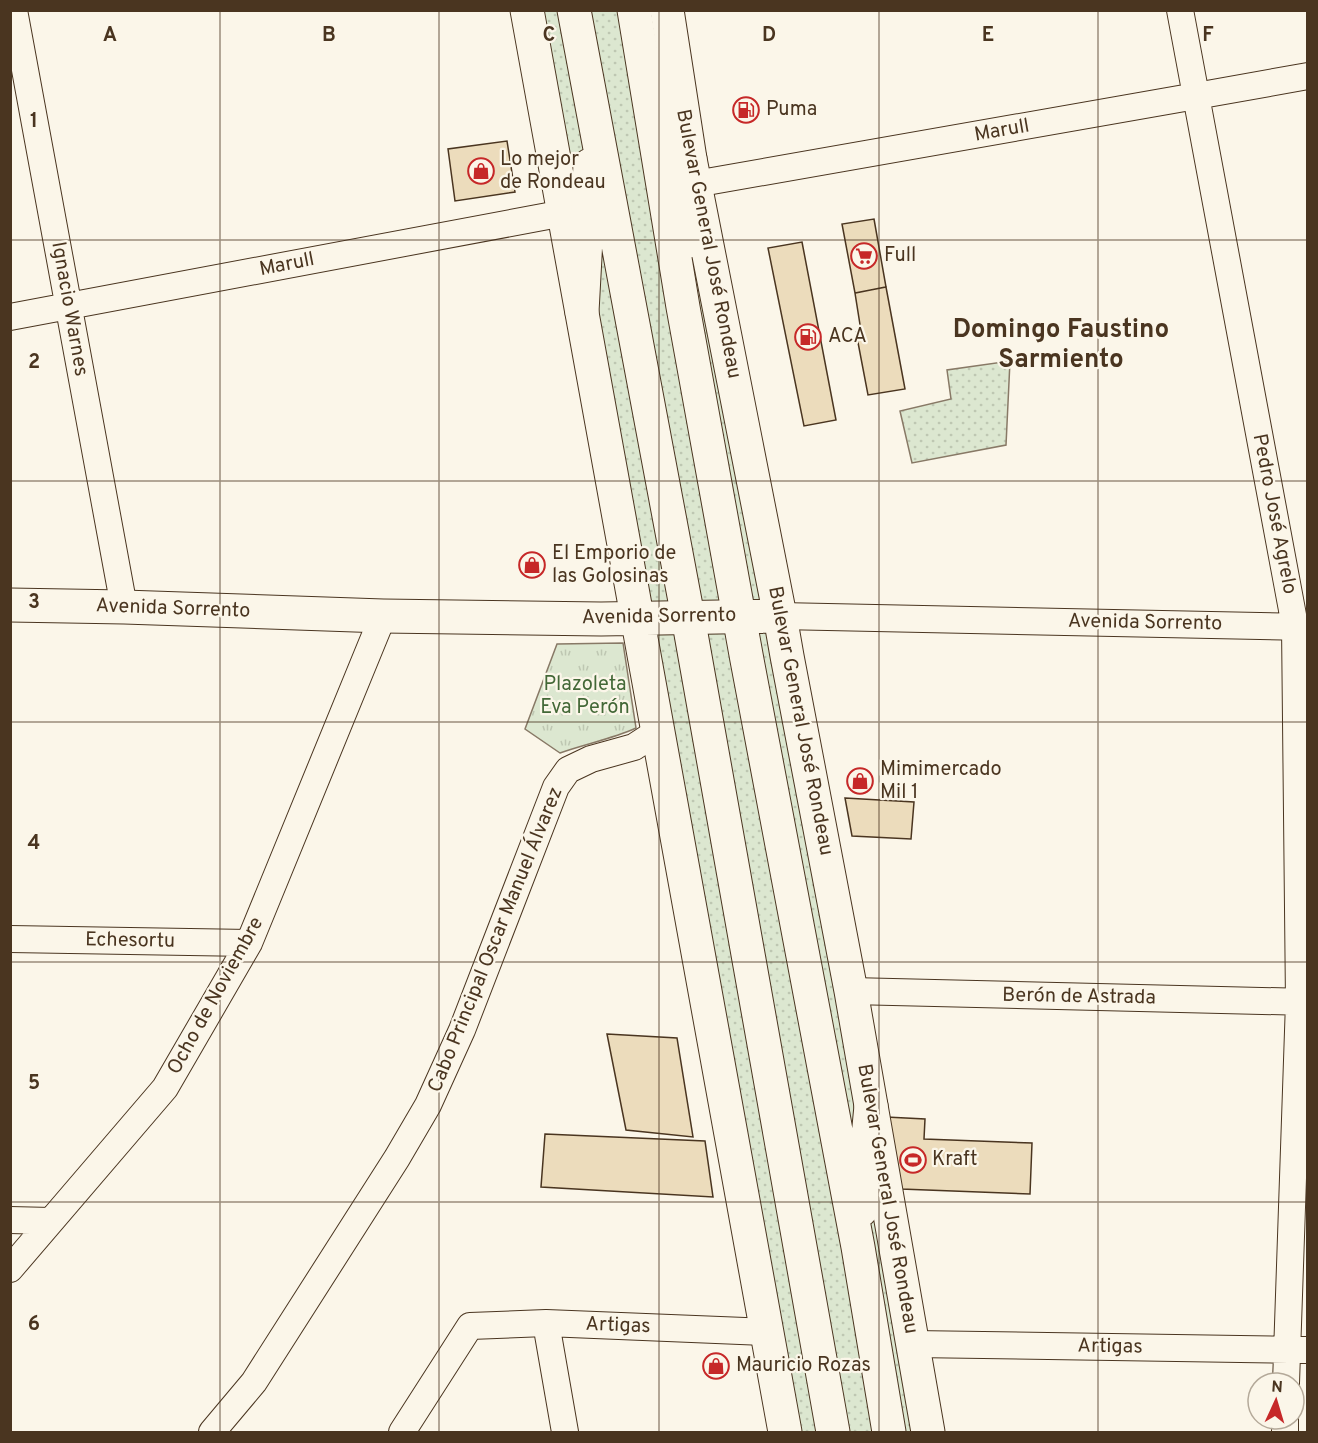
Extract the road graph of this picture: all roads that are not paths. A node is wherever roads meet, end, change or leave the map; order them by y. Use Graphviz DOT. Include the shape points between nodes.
graph roads {
  1 [pos="14,10"];
  2 [pos="527,10"];
  3 [pos="574,10"];
  4 [pos="634,10"];
  5 [pos="667,10"];
  6 [pos="1180,10"];
  7 [pos="1308,76"];
  8 [pos="1196,96"];
  9 [pos="593,112"];
  10 [pos="693,171"];
  11 [pos="564,213"];
  12 [pos="68,307"];
  13 [pos="682,307"];
  14 [pos="582,312"];
  15 [pos="10,317"];
  16 [pos="10,605"];
  17 [pos="124,607"];
  18 [pos="383,616"];
  19 [pos="739,616"];
  20 [pos="780,616"];
  21 [pos="688,617"];
  22 [pos="637,618"];
  23 [pos="1301,626"];
  24 [pos="657,732"];
  25 [pos="10,939"];
  26 [pos="249,943"];
  27 [pos="851,992"];
  28 [pos="1303,1002"];
  29 [pos="871,1106"];
  30 [pos="10,1220"];
  31 [pos="51,1221"];
  32 [pos="858,1247"];
  33 [pos="10,1269"];
  34 [pos="546,1323"];
  35 [pos="767,1332"];
  36 [pos="913,1344"];
  37 [pos="1297,1350"];
  38 [pos="1290,1371"];
  39 [pos="212,1432"];
  40 [pos="402,1432"];
  41 [pos="565,1432"];
  42 [pos="785,1432"];
  43 [pos="833,1432"];
  44 [pos="890,1432"];
  45 [pos="928,1432"];
  1 -- 12 [label="street, Ignacio Warnes"];
  2 -- 11 [label="main road"];
  3 -- 9 [label="main road"];
  4 -- 13 [label="main road, Bulevar General José Rondeau"];
  5 -- 10 [label="main road, Bulevar General José Rondeau"];
  6 -- 8 [label="street, Pedro José Agrelo"];
  7 -- 8 [label="street, Marull"];
  8 -- 10 [label="street, Marull"];
  8 -- 23 [label="street, Pedro José Agrelo"];
  9 -- 14 [label="main road"];
  9 -- 21 [label="main road"];
  10 -- 13 [label="main road"];
  10 -- 20 [label="main road, Bulevar General José Rondeau"];
  11 -- 12 [label="street, Marull"];
  11 -- 14 [label="main road"];
  12 -- 15 [label="street, Marull"];
  12 -- 17 [label="street, Ignacio Warnes"];
  13 -- 19 [label="main road, Bulevar General José Rondeau"];
  14 -- 22 [label="main road"];
  16 -- 17 [label="main road, Avenida Sorrento"];
  17 -- 18 [label="main road, Avenida Sorrento"];
  18 -- 22 [label="main road, Avenida Sorrento"];
  18 -- 26 [label="street, Ocho de Noviembre"];
  19 -- 20 [label="main road, Avenida Sorrento"];
  19 -- 21 [label="main road, Avenida Sorrento"];
  19 -- 32 [label="main road, Bulevar General José Rondeau"];
  20 -- 23 [label="street, Avenida Sorrento"];
  20 -- 27 [label="main road, Bulevar General José Rondeau"];
  21 -- 22 [label="main road, Avenida Sorrento"];
  21 -- 43 [label="main road"];
  22 -- 24 [label="main road"];
  23 -- 28 [label="street, Pedro José Agrelo"];
  24 -- 35 [label="main road"];
  24 -- 39 [label="street, Cabo Principal Oscar Manuel Álvarez" via="634,747 568,770 556,788 462,1030 428,1105 254,1382"];
  25 -- 26 [label="street, Echesortu"];
  26 -- 31 [label="street, Ocho de Noviembre" via="165,1088"];
  27 -- 28 [label="street, Berón de Astrada"];
  27 -- 29 [label="main road, Bulevar General José Rondeau"];
  28 -- 37 [label="street, Pedro José Agrelo"];
  29 -- 32 [label="main road"];
  29 -- 36 [label="main road, Bulevar General José Rondeau"];
  30 -- 31 [label="street"];
  31 -- 33 [label="street, Ocho de Noviembre"];
  32 -- 44 [label="main road, Bulevar General José Rondeau"];
  34 -- 35 [label="street, Artigas"];
  34 -- 40 [label="street, Artigas" via="470,1326"];
  34 -- 41 [label="street"];
  35 -- 42 [label="main road"];
  36 -- 37 [label="street, Artigas"];
  36 -- 45 [label="main road, Bulevar General José Rondeau"];
  37 -- 38 [label="street, Pedro José Agrelo"];
}
